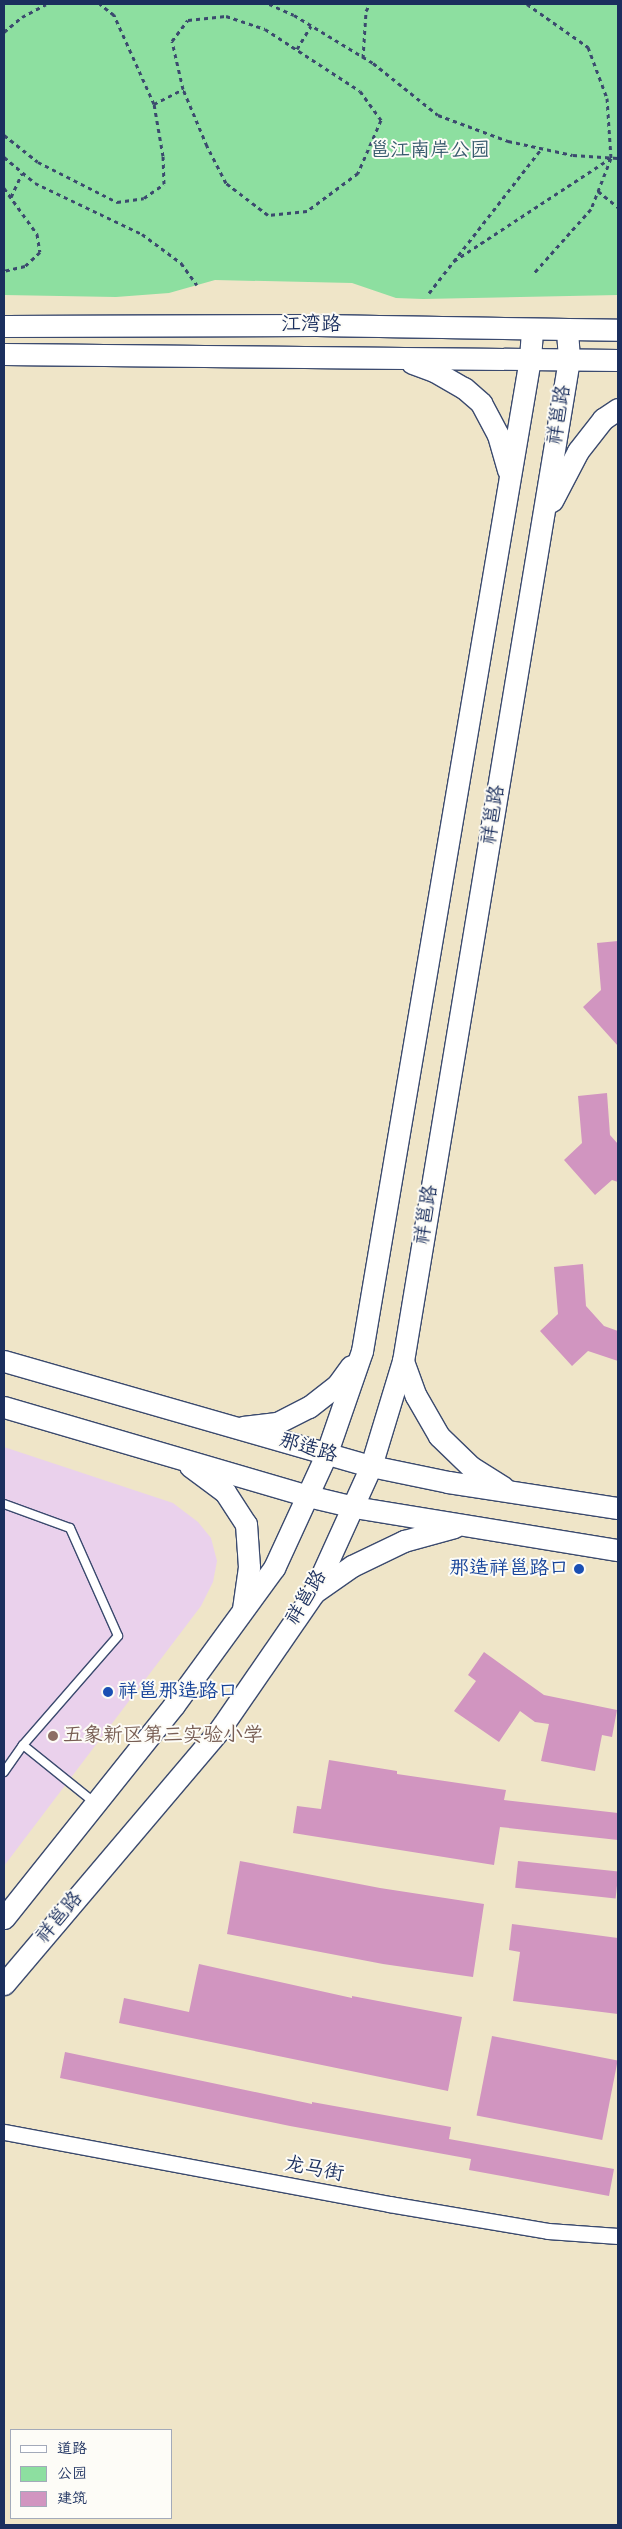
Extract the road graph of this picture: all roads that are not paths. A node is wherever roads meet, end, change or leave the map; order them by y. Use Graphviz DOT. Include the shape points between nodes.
graph roads {
  1 [pos="4,326"];
  2 [pos="532,329"];
  3 [pos="567,329"];
  4 [pos="618,330"];
  5 [pos="4,354"];
  6 [pos="398,358"];
  7 [pos="530,359"];
  8 [pos="569,359"];
  9 [pos="618,360"];
  10 [pos="618,409"];
  11 [pos="510,479"];
  12 [pos="543,519"];
  13 [pos="362,1351"];
  14 [pos="4,1361"];
  15 [pos="403,1361"];
  16 [pos="4,1407"];
  17 [pos="236,1428"];
  18 [pos="326,1455"];
  19 [pos="180,1458"];
  20 [pos="371,1466"];
  21 [pos="510,1492"];
  22 [pos="308,1496"];
  23 [pos="4,1504"];
  24 [pos="354,1507"];
  25 [pos="618,1508"];
  26 [pos="460,1526"];
  27 [pos="618,1550"];
  28 [pos="313,1594"];
  29 [pos="242,1615"];
  30 [pos="22,1745"];
  31 [pos="4,1772"];
  32 [pos="96,1803"];
  33 [pos="4,1918"];
  34 [pos="4,1984"];
  35 [pos="4,2132"];
  36 [pos="618,2236"];
  1 -- 2 [label="street, 江湾路" via="316,325"];
  2 -- 3 [label="street, 江湾路"];
  2 -- 7 [label="street, 祥邕路"];
  3 -- 4 [label="street, 江湾路"];
  3 -- 8 [label="street, 祥邕路"];
  5 -- 6 [label="street, 江湾路"];
  6 -- 7 [label="street, 江湾路"];
  6 -- 11 [label="street" via="434,371 464,388 481,403 498,435"];
  7 -- 8 [label="street, 江湾路"];
  7 -- 11 [label="street, 祥邕路"];
  8 -- 9 [label="street, 江湾路"];
  8 -- 12 [label="street, 祥邕路"];
  10 -- 12 [label="street" via="603,419 578,452"];
  11 -- 13 [label="street, 祥邕路"];
  12 -- 15 [label="street, 祥邕路"];
  13 -- 17 [label="street" via="338,1384 309,1408 277,1423"];
  13 -- 18 [label="street, 祥邕路"];
  14 -- 17 [label="street, 那造路"];
  15 -- 20 [label="street, 祥邕路"];
  15 -- 21 [label="street" via="416,1396 439,1436 472,1466"];
  16 -- 19 [label="street"];
  17 -- 18 [label="street, 那造路"];
  18 -- 20 [label="street, 那造路"];
  18 -- 22 [label="street, 祥邕路"];
  19 -- 22 [label="street"];
  19 -- 29 [label="street" via="226,1492 246,1524 248,1567"];
  20 -- 21 [label="street, 那造路"];
  20 -- 24 [label="street, 祥邕路"];
  21 -- 25 [label="street, 那造路"];
  22 -- 24 [label="street"];
  22 -- 29 [label="street, 祥邕路" via="274,1568"];
  23 -- 30 [label="lane" via="70,1528 118,1636"];
  24 -- 26 [label="street"];
  24 -- 28 [label="street, 祥邕路"];
  26 -- 27 [label="street"];
  26 -- 28 [label="street" via="404,1541 352,1566"];
  28 -- 34 [label="street, 祥邕路" via="220,1729"];
  29 -- 32 [label="street, 祥邕路"];
  30 -- 31 [label="lane"];
  30 -- 32 [label="lane"];
  32 -- 33 [label="street, 祥邕路"];
  35 -- 36 [label="street, 龙马街" via="548,2231"];
}
